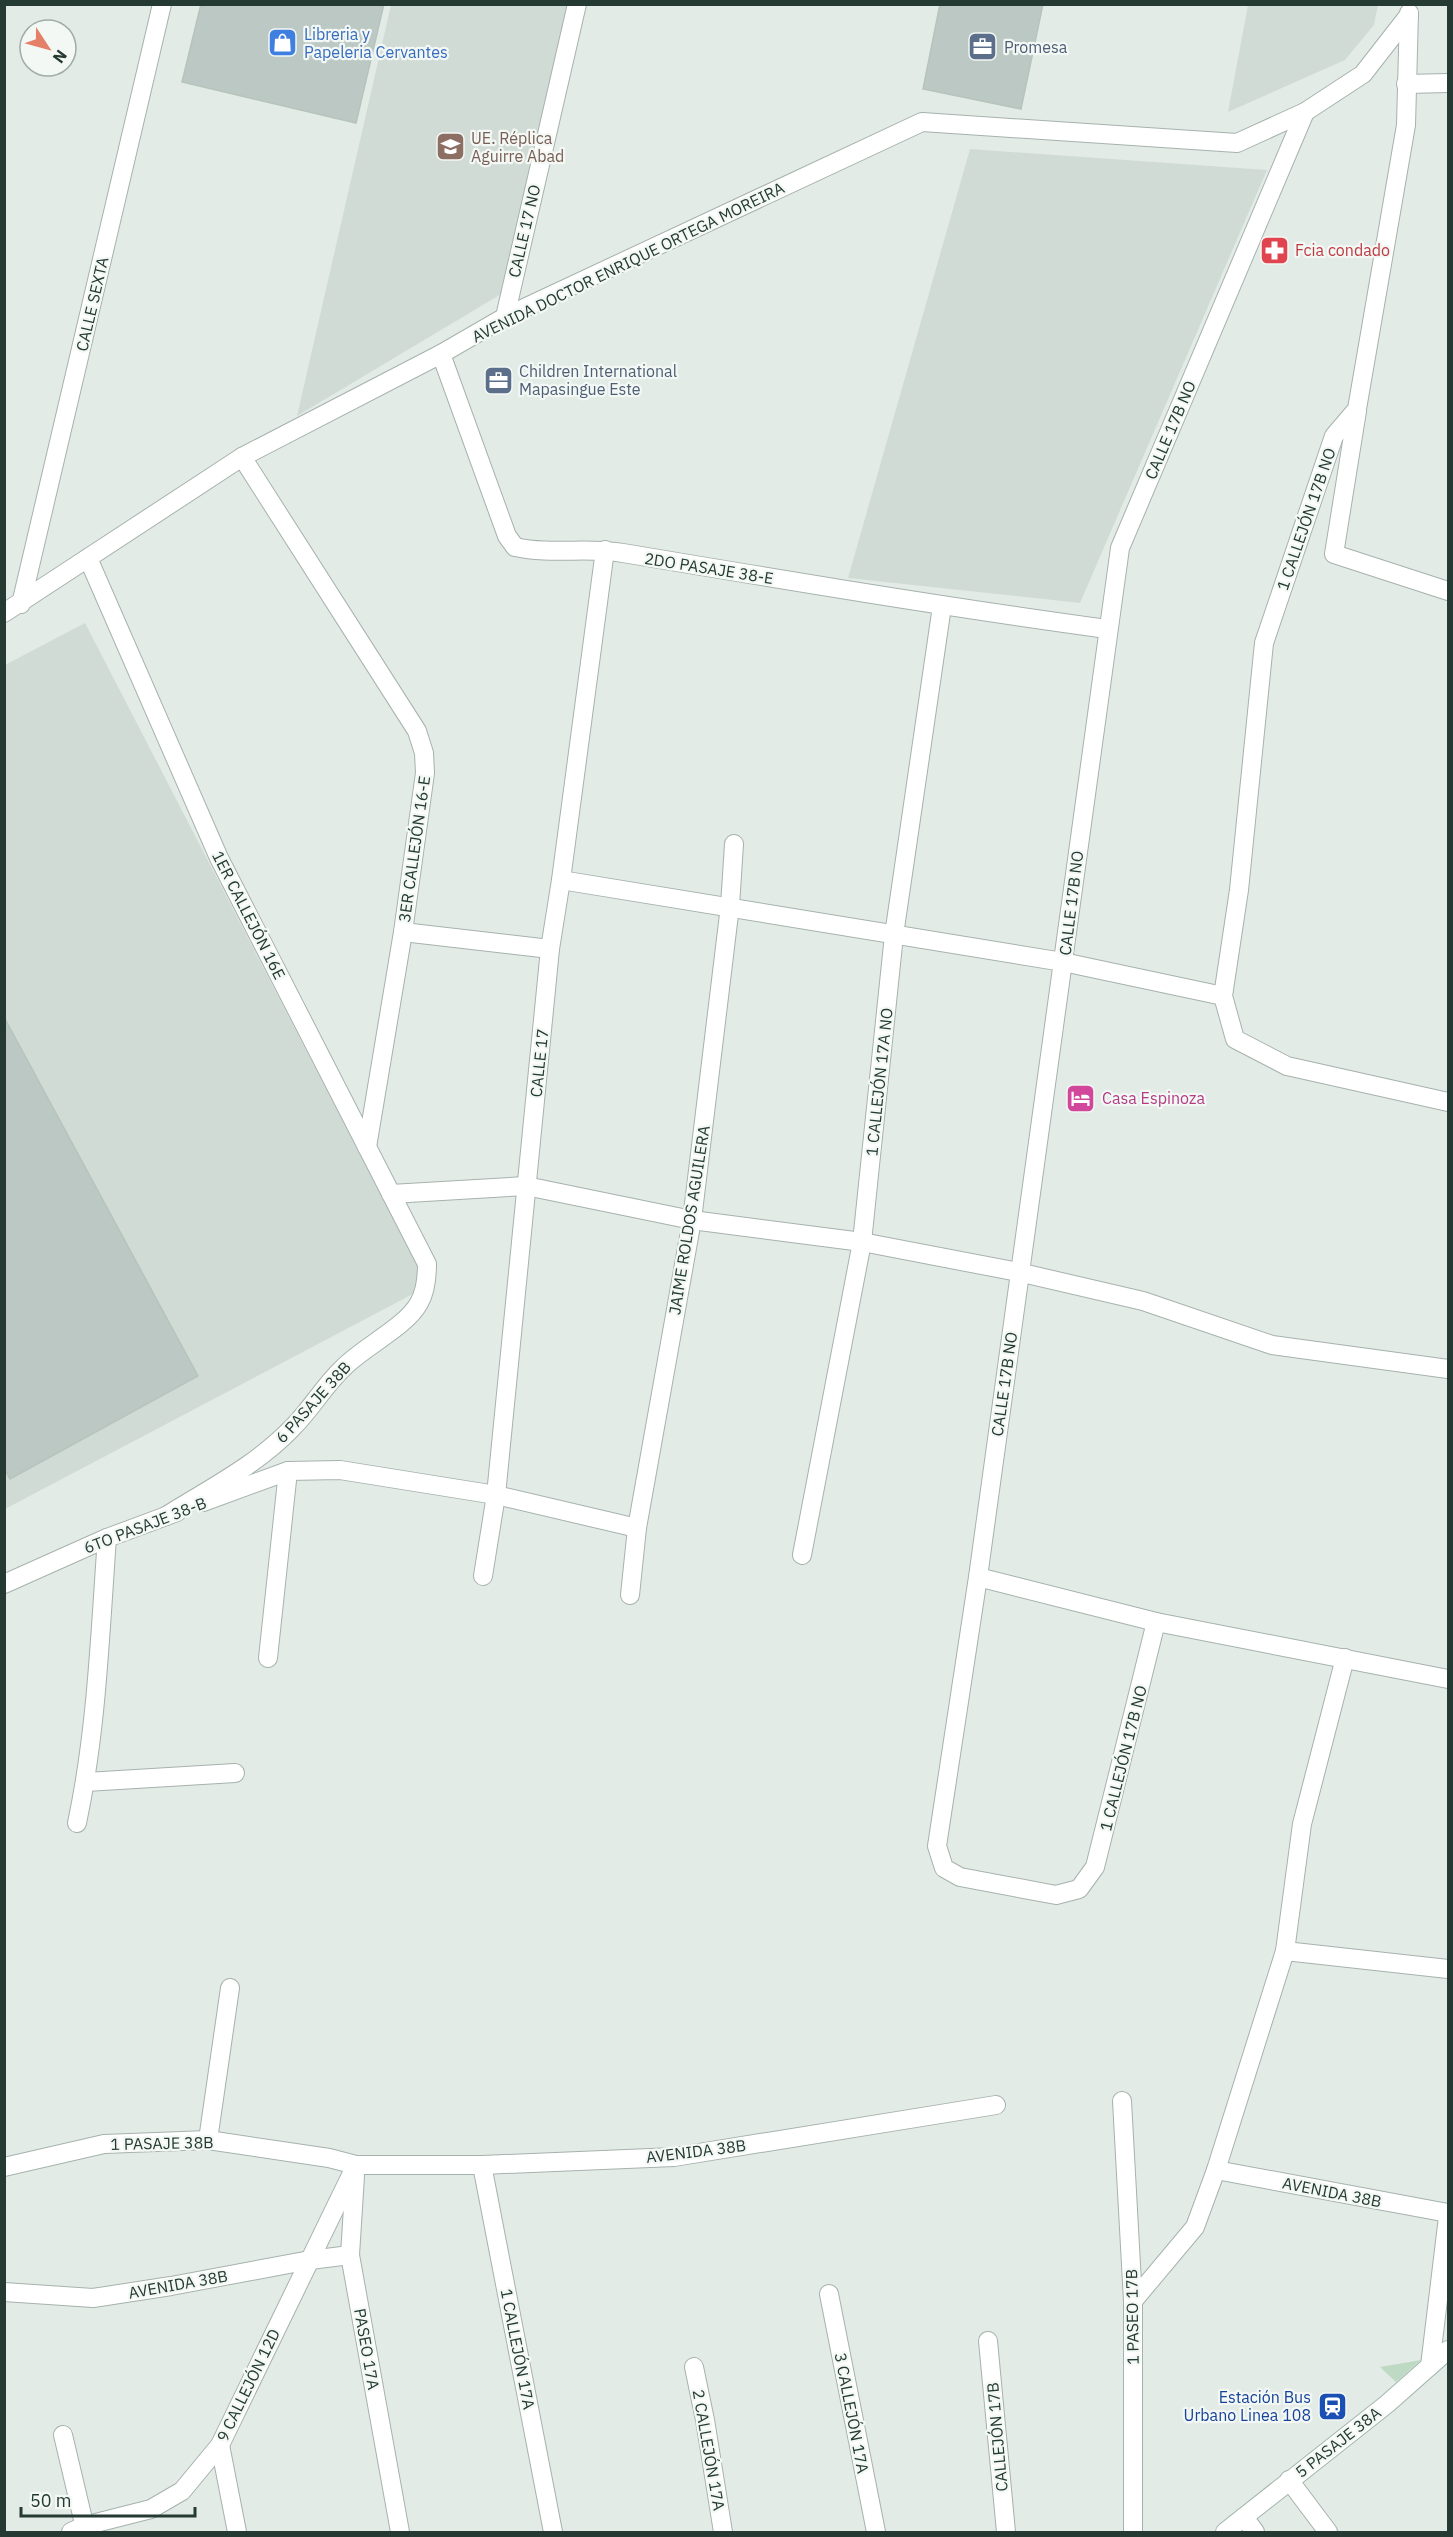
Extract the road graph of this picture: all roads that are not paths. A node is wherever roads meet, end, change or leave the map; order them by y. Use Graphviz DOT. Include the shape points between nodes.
graph roads {
  1 [pos="162,4"];
  2 [pos="577,4"];
  3 [pos="1410,10"];
  4 [pos="1449,83"];
  5 [pos="1406,84"];
  6 [pos="1305,112"];
  7 [pos="505,317"];
  8 [pos="441,354"];
  9 [pos="1357,409"];
  10 [pos="242,457"];
  11 [pos="605,550"];
  12 [pos="88,558"];
  13 [pos="1449,591"];
  14 [pos="21,604"];
  15 [pos="942,606"];
  16 [pos="4,613"];
  17 [pos="1107,629"];
  18 [pos="734,844"];
  19 [pos="561,880"];
  20 [pos="730,906"];
  21 [pos="403,932"];
  22 [pos="894,934"];
  23 [pos="550,949"];
  24 [pos="1063,962"];
  25 [pos="1223,996"];
  26 [pos="1449,1102"];
  27 [pos="367,1147"];
  28 [pos="526,1186"];
  29 [pos="391,1194"];
  30 [pos="692,1220"];
  31 [pos="862,1242"];
  32 [pos="427,1264"];
  33 [pos="1018,1272"];
  34 [pos="1449,1369"];
  35 [pos="288,1471"];
  36 [pos="496,1495"];
  37 [pos="166,1516"];
  38 [pos="638,1528"];
  39 [pos="107,1538"];
  40 [pos="802,1555"];
  41 [pos="483,1576"];
  42 [pos="978,1577"];
  43 [pos="4,1584"];
  44 [pos="630,1595"];
  45 [pos="1156,1622"];
  46 [pos="268,1658"];
  47 [pos="1345,1658"];
  48 [pos="1449,1678"];
  49 [pos="235,1773"];
  50 [pos="86,1782"];
  51 [pos="77,1823"];
  52 [pos="1079,1889"];
  53 [pos="1285,1951"];
  54 [pos="1449,1969"];
  55 [pos="230,1988"];
  56 [pos="1122,2101"];
  57 [pos="996,2105"];
  58 [pos="208,2140"];
  59 [pos="356,2165"];
  60 [pos="482,2165"];
  61 [pos="4,2167"];
  62 [pos="1216,2170"];
  63 [pos="1449,2215"];
  64 [pos="350,2255"];
  65 [pos="310,2260"];
  66 [pos="4,2292"];
  67 [pos="829,2294"];
  68 [pos="1133,2301"];
  69 [pos="988,2340"];
  70 [pos="1449,2350"];
  71 [pos="1430,2366"];
  72 [pos="694,2367"];
  73 [pos="63,2435"];
  74 [pos="220,2445"];
  75 [pos="1289,2480"];
  76 [pos="1244,2517"];
  77 [pos="80,2530"];
  78 [pos="237,2532"];
  79 [pos="400,2532"];
  80 [pos="554,2532"];
  81 [pos="723,2532"];
  82 [pos="876,2532"];
  83 [pos="1006,2532"];
  84 [pos="1133,2532"];
  85 [pos="1225,2532"];
  86 [pos="1255,2532"];
  87 [pos="1328,2532"];
  1 -- 14 [label="street, CALLE SEXTA"];
  2 -- 7 [label="street, CALLE 17 NO"];
  3 -- 5 [label="street"];
  3 -- 6 [label="street" via="1363,74"];
  4 -- 5 [label="street"];
  5 -- 9 [label="street" via="1406,125"];
  6 -- 7 [label="street, AVENIDA DOCTOR ENRIQUE ORTEGA MOREIRA" via="1237,143 922,122"];
  6 -- 17 [label="street, CALLE 17B NO" via="1120,548"];
  7 -- 8 [label="street, AVENIDA DOCTOR ENRIQUE ORTEGA MOREIRA"];
  8 -- 10 [label="street, AVENIDA DOCTOR ENRIQUE ORTEGA MOREIRA"];
  8 -- 11 [label="street, 2DO PASAJE 38-E" via="507,536 515,547 537,552"];
  9 -- 13 [label="street" via="1334,554"];
  9 -- 25 [label="street, 1 CALLEJÓN 17B NO" via="1334,435 1264,643 1239,890"];
  10 -- 12 [label="street, AVENIDA DOCTOR ENRIQUE ORTEGA MOREIRA"];
  10 -- 21 [label="street, 3ER CALLEJÓN 16-E" via="417,731 425,774"];
  11 -- 15 [label="street, 2DO PASAJE 38-E"];
  11 -- 19 [label="street, CALLE 17"];
  12 -- 14 [label="street, AVENIDA DOCTOR ENRIQUE ORTEGA MOREIRA"];
  12 -- 27 [label="street, 1ER CALLEJÓN 16E" via="219,858"];
  14 -- 16 [label="street, AVENIDA DOCTOR ENRIQUE ORTEGA MOREIRA"];
  15 -- 17 [label="street, 2DO PASAJE 38-E"];
  15 -- 22 [label="street, 1 CALLEJÓN 17A NO"];
  17 -- 24 [label="street, CALLE 17B NO"];
  18 -- 20 [label="street, JAIME ROLDOS AGUILERA"];
  19 -- 20 [label="street"];
  19 -- 23 [label="street, CALLE 17"];
  20 -- 22 [label="street"];
  20 -- 30 [label="street, JAIME ROLDOS AGUILERA"];
  21 -- 23 [label="street"];
  21 -- 27 [label="street, 3ER CALLEJÓN 16-E"];
  22 -- 24 [label="street"];
  22 -- 31 [label="street, 1 CALLEJÓN 17A NO"];
  23 -- 28 [label="street, CALLE 17"];
  24 -- 25 [label="street"];
  24 -- 33 [label="street, CALLE 17B NO"];
  25 -- 26 [label="street, 1 CALLEJÓN 17B NO" via="1235,1039 1287,1066"];
  27 -- 29 [label="street, 1ER CALLEJÓN 16E"];
  28 -- 29 [label="street"];
  28 -- 30 [label="street"];
  28 -- 36 [label="street, CALLE 17"];
  29 -- 32 [label="street, 1ER CALLEJÓN 16E"];
  30 -- 31 [label="street"];
  30 -- 38 [label="street, JAIME ROLDOS AGUILERA"];
  31 -- 33 [label="street"];
  31 -- 40 [label="street, 1 CALLEJÓN 17A NO"];
  32 -- 37 [label="street, 6 PASAJE 38B" via="427,1284 419,1304 403,1321 360,1351 269,1449"];
  33 -- 34 [label="street" via="1143,1301 1272,1345"];
  33 -- 42 [label="street, CALLE 17B NO"];
  35 -- 36 [label="street, 6TO PASAJE 38-B" via="340,1470"];
  35 -- 37 [label="street, 6TO PASAJE 38-B"];
  35 -- 46 [label="street"];
  36 -- 38 [label="street, 6TO PASAJE 38-B"];
  36 -- 41 [label="street, CALLE 17"];
  37 -- 39 [label="street, 6TO PASAJE 38-B"];
  38 -- 44 [label="street, JAIME ROLDOS AGUILERA"];
  39 -- 43 [label="street, 6TO PASAJE 38-B"];
  39 -- 50 [label="street"];
  42 -- 45 [label="street"];
  42 -- 52 [label="street, CALLE 17B NO" via="937,1846 944,1868 960,1877 1056,1896"];
  45 -- 47 [label="street"];
  45 -- 52 [label="street, 1 CALLEJÓN 17B NO" via="1095,1868"];
  47 -- 48 [label="street"];
  47 -- 53 [label="street" via="1302,1824"];
  49 -- 50 [label="street"];
  50 -- 51 [label="street"];
  53 -- 54 [label="street"];
  53 -- 62 [label="street"];
  55 -- 58 [label="street"];
  56 -- 68 [label="street, 1 PASEO 17B"];
  57 -- 60 [label="street, AVENIDA 38B" via="674,2157"];
  58 -- 59 [label="street, 1 PASAJE 38B"];
  58 -- 61 [label="street, 1 PASAJE 38B" via="104,2144"];
  59 -- 60 [label="street, AVENIDA 38B"];
  59 -- 64 [label="street, PASEO 17A"];
  59 -- 65 [label="street, 9 CALLEJÓN 12D"];
  60 -- 80 [label="street, 1 CALLEJÓN 17A"];
  62 -- 63 [label="street, AVENIDA 38B"];
  62 -- 68 [label="street" via="1195,2227"];
  63 -- 71 [label="street"];
  64 -- 65 [label="street, AVENIDA 38B"];
  64 -- 79 [label="street, PASEO 17A"];
  65 -- 66 [label="street, AVENIDA 38B" via="93,2298"];
  65 -- 74 [label="street, 9 CALLEJÓN 12D"];
  67 -- 82 [label="street, 3 CALLEJÓN 17A"];
  68 -- 84 [label="street, 1 PASEO 17B"];
  69 -- 83 [label="street, CALLEJÓN 17B"];
  70 -- 71 [label="street, 5 PASAJE 38A"];
  71 -- 75 [label="street, 5 PASAJE 38A"];
  72 -- 81 [label="street, 2 CALLEJÓN 17A"];
  73 -- 77 [label="street"];
  74 -- 77 [label="street, 9 CALLEJÓN 12D" via="182,2491 151,2509"];
  74 -- 78 [label="street"];
  75 -- 76 [label="street, 5 PASAJE 38A"];
  75 -- 87 [label="street"];
  76 -- 85 [label="street, 5 PASAJE 38A"];
  76 -- 86 [label="street"];
}
